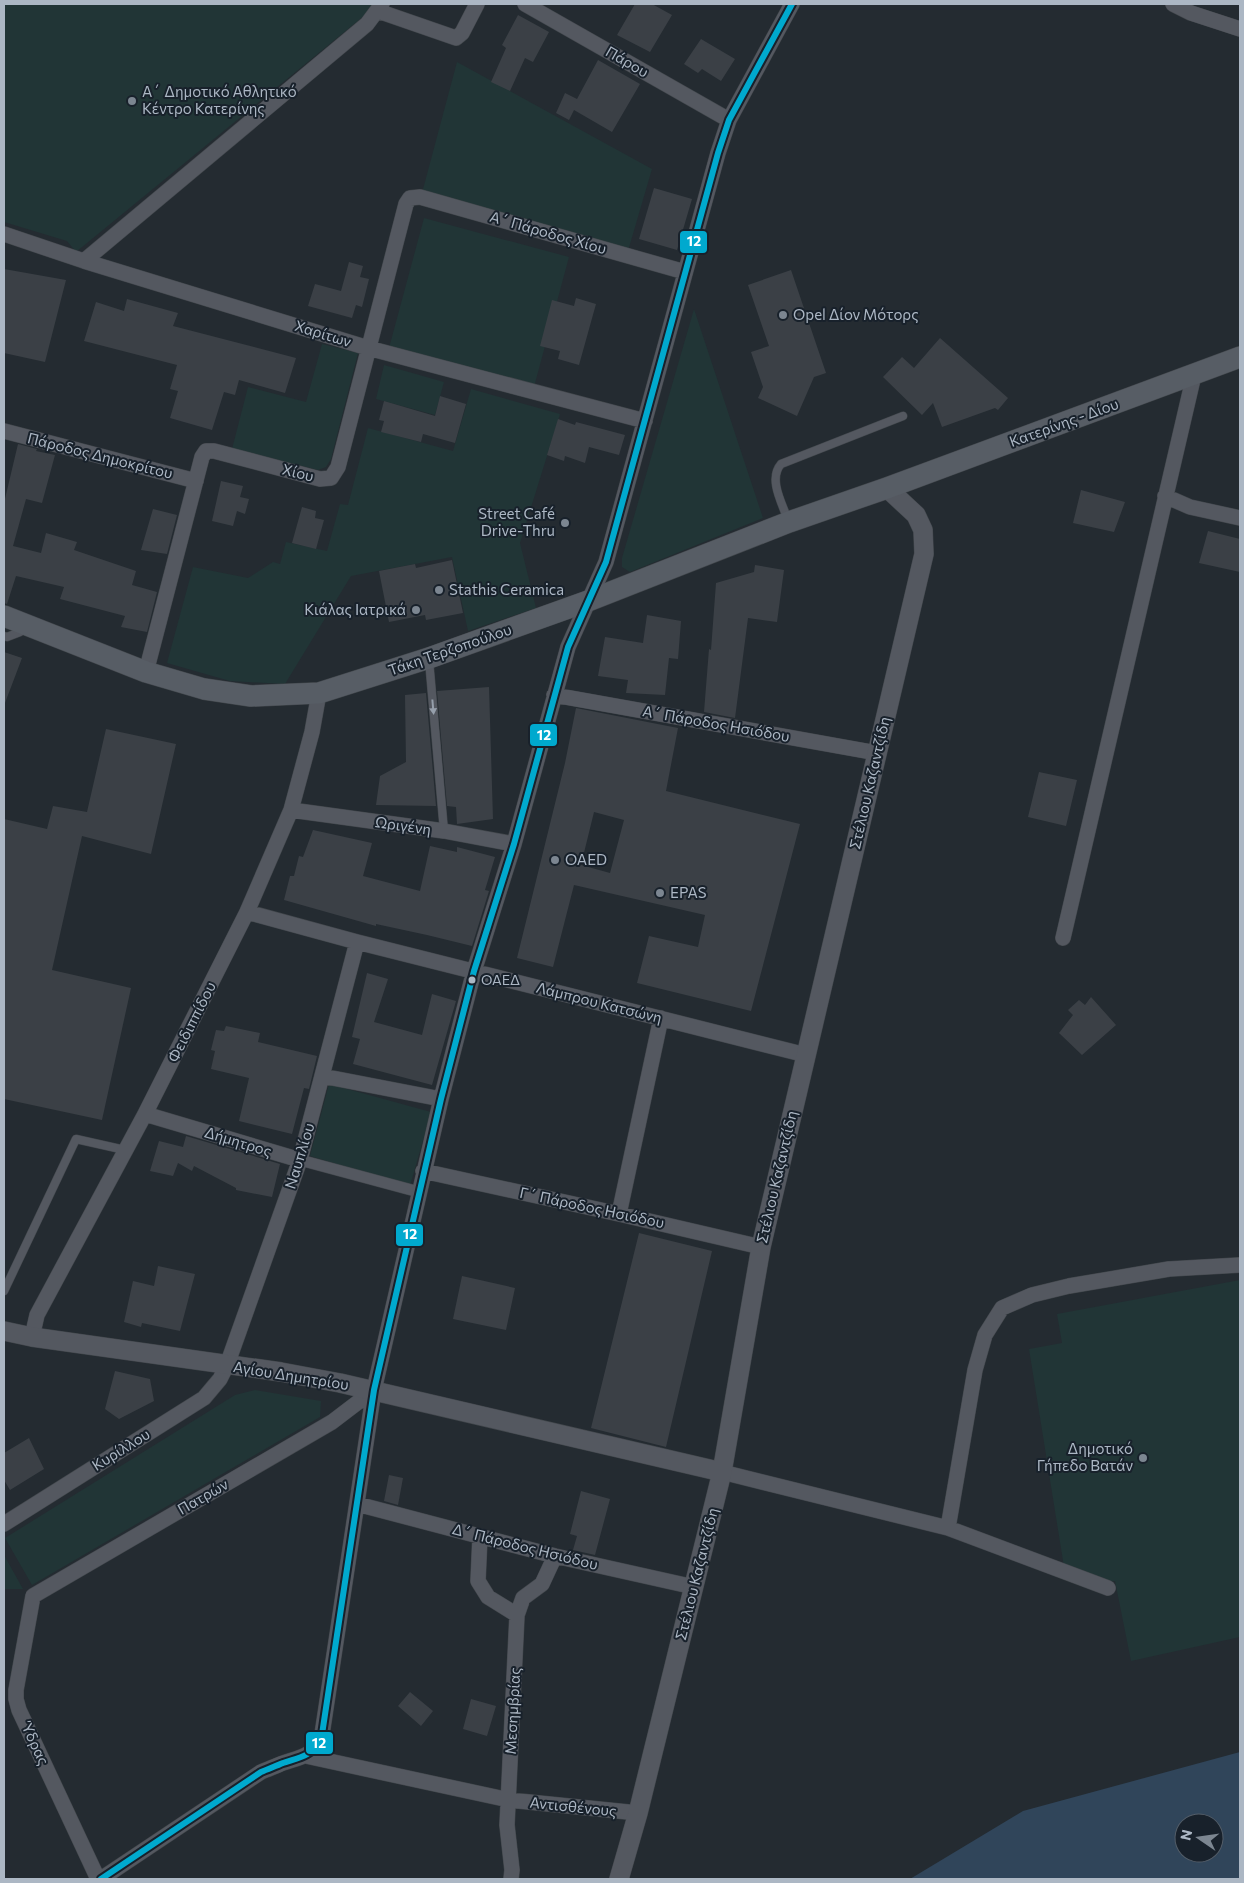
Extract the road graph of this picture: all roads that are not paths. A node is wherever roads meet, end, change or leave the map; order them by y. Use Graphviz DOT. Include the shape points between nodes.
graph roads {
  1 [pos="477,4"];
  2 [pos="525,4"];
  3 [pos="792,4"];
  4 [pos="1173,4"];
  5 [pos="380,7"];
  6 [pos="1240,29"];
  7 [pos="729,120"];
  8 [pos="410,198"];
  9 [pos="4,234"];
  10 [pos="84,261"];
  11 [pos="685,272"];
  12 [pos="368,348"];
  13 [pos="1240,357"];
  14 [pos="1194,375"];
  15 [pos="903,416"];
  16 [pos="645,421"];
  17 [pos="4,431"];
  18 [pos="196,481"];
  19 [pos="887,488"];
  20 [pos="1165,496"];
  21 [pos="1240,518"];
  22 [pos="789,522"];
  23 [pos="588,601"];
  24 [pos="4,616"];
  25 [pos="20,632"];
  26 [pos="4,636"];
  27 [pos="429,658"];
  28 [pos="146,672"];
  29 [pos="319,693"];
  30 [pos="554,695"];
  31 [pos="877,753"];
  32 [pos="291,810"];
  33 [pos="444,831"];
  34 [pos="514,844"];
  35 [pos="247,912"];
  36 [pos="1063,938"];
  37 [pos="357,942"];
  38 [pos="474,971"];
  39 [pos="661,1018"];
  40 [pos="806,1055"];
  41 [pos="322,1076"];
  42 [pos="441,1099"];
  43 [pos="145,1114"];
  44 [pos="126,1150"];
  45 [pos="300,1160"];
  46 [pos="423,1171"];
  47 [pos="418,1192"];
  48 [pos="619,1214"];
  49 [pos="761,1246"];
  50 [pos="1240,1265"];
  51 [pos="4,1291"];
  52 [pos="4,1331"];
  53 [pos="32,1337"];
  54 [pos="227,1365"];
  55 [pos="374,1390"];
  56 [pos="722,1472"];
  57 [pos="356,1504"];
  58 [pos="4,1524"];
  59 [pos="948,1528"];
  60 [pos="480,1536"];
  61 [pos="555,1556"];
  62 [pos="694,1587"];
  63 [pos="1108,1588"];
  64 [pos="32,1600"];
  65 [pos="517,1615"];
  66 [pos="306,1756"];
  67 [pos="509,1800"];
  68 [pos="638,1813"];
  69 [pos="100,1879"];
  70 [pos="511,1879"];
  71 [pos="619,1879"];
  1 -- 5 [label="street" via="456,38"];
  2 -- 7 [label="street, Πάρου"];
  3 -- 7 [label="street"];
  4 -- 6 [label="street"];
  5 -- 10 [label="street" via="367,24"];
  7 -- 11 [label="street"];
  8 -- 11 [label="street, Α΄ Πάροδος Χίου" via="420,197"];
  8 -- 12 [label="street, Χίου"];
  9 -- 10 [label="street, Χαρίτων"];
  10 -- 12 [label="street, Χαρίτων"];
  11 -- 16 [label="street"];
  12 -- 16 [label="street, Χαρίτων"];
  12 -- 18 [label="street, Χίου" via="338,467 331,478 320,479 206,451"];
  13 -- 14 [label="main road, Κατερίνης - Δίου"];
  14 -- 19 [label="main road, Κατερίνης - Δίου"];
  14 -- 20 [label="street"];
  15 -- 22 [label="lane" via="781,464 775,477"];
  16 -- 23 [label="street" via="606,562"];
  17 -- 18 [label="street, Πάροδος Δημοκρίτου"];
  18 -- 28 [label="street, Χίου"];
  19 -- 22 [label="main road, Τάκη Τερζοπούλου"];
  19 -- 31 [label="street, Στέλιου Καζαντζίδη" via="916,515 923,530 924,554"];
  20 -- 21 [label="street" via="1190,507"];
  20 -- 36 [label="street"];
  22 -- 23 [label="main road, Τάκη Τερζοπούλου"];
  23 -- 27 [label="main road, Τάκη Τερζοπούλου"];
  23 -- 30 [label="street" via="568,647"];
  24 -- 28 [label="main road, Τάκη Τερζοπούλου"];
  25 -- 26 [label="lane"];
  27 -- 29 [label="main road, Τάκη Τερζοπούλου"];
  27 -- 33 [label="lane, one-way"];
  28 -- 29 [label="main road, Τάκη Τερζοπούλου" via="204,689 251,696"];
  29 -- 32 [label="street, Φειδιππίδου"];
  30 -- 31 [label="street, Α΄ Πάροδος Ησιόδου"];
  30 -- 34 [label="street"];
  31 -- 40 [label="street, Στέλιου Καζαντζίδη"];
  32 -- 33 [label="street, Ωριγένη"];
  32 -- 35 [label="street, Φειδιππίδου"];
  33 -- 34 [label="street, Ωριγένη"];
  34 -- 38 [label="street"];
  35 -- 37 [label="street, Λάμπρου Κατσώνη"];
  35 -- 43 [label="street, Φειδιππίδου"];
  37 -- 38 [label="street, Λάμπρου Κατσώνη"];
  37 -- 41 [label="street, Ναυπλίου"];
  38 -- 39 [label="street, Λάμπρου Κατσώνη"];
  38 -- 42 [label="street"];
  39 -- 40 [label="street, Λάμπρου Κατσώνη"];
  39 -- 48 [label="street"];
  40 -- 49 [label="street, Στέλιου Καζαντζίδη"];
  41 -- 42 [label="street"];
  41 -- 45 [label="street, Ναυπλίου"];
  42 -- 46 [label="street"];
  43 -- 44 [label="street, Φειδιππίδου"];
  43 -- 45 [label="street, Δήμητρος"];
  44 -- 51 [label="lane" via="76,1139"];
  44 -- 53 [label="street, Φειδιππίδου" via="37,1315"];
  45 -- 47 [label="street, Δήμητρος"];
  45 -- 54 [label="street, Ναυπλίου"];
  46 -- 47 [label="street"];
  46 -- 48 [label="street, Γ΄ Πάροδος Ησιόδου"];
  47 -- 55 [label="street"];
  48 -- 49 [label="street, Γ΄ Πάροδος Ησιόδου"];
  49 -- 56 [label="street, Στέλιου Καζαντζίδη"];
  50 -- 59 [label="street" via="1169,1269 1068,1286 1032,1295 1002,1308 985,1335 975,1370"];
  52 -- 53 [label="street, Αγίου Δημητρίου"];
  53 -- 54 [label="street, Αγίου Δημητρίου"];
  54 -- 55 [label="street, Αγίου Δημητρίου"];
  54 -- 58 [label="street, Κυρίλλου" via="204,1398"];
  55 -- 56 [label="street, Αγίου Δημητρίου"];
  55 -- 57 [label="street"];
  55 -- 64 [label="street, Πατρών" via="332,1422 33,1596"];
  56 -- 59 [label="street"];
  56 -- 62 [label="street, Στέλιου Καζαντζίδη"];
  57 -- 60 [label="street, Δ΄ Πάροδος Ησιόδου"];
  57 -- 66 [label="street" via="321,1741"];
  59 -- 63 [label="street"];
  60 -- 61 [label="street, Δ΄ Πάροδος Ησιόδου"];
  60 -- 65 [label="street" via="478,1581 488,1597"];
  61 -- 62 [label="street, Δ΄ Πάροδος Ησιόδου"];
  61 -- 65 [label="street, Μεσημβρίας" via="542,1584 523,1598"];
  62 -- 68 [label="street, Στέλιου Καζαντζίδη"];
  64 -- 69 [label="street, Ύδρας" via="16,1690 18,1710"];
  65 -- 67 [label="street, Μεσημβρίας"];
  66 -- 67 [label="street, Αντισθένους"];
  66 -- 69 [label="street" via="261,1772"];
  67 -- 68 [label="street, Αντισθένους"];
  67 -- 70 [label="street, Μεσημβρίας" via="507,1825"];
  68 -- 71 [label="street, Στέλιου Καζαντζίδη"];
}
